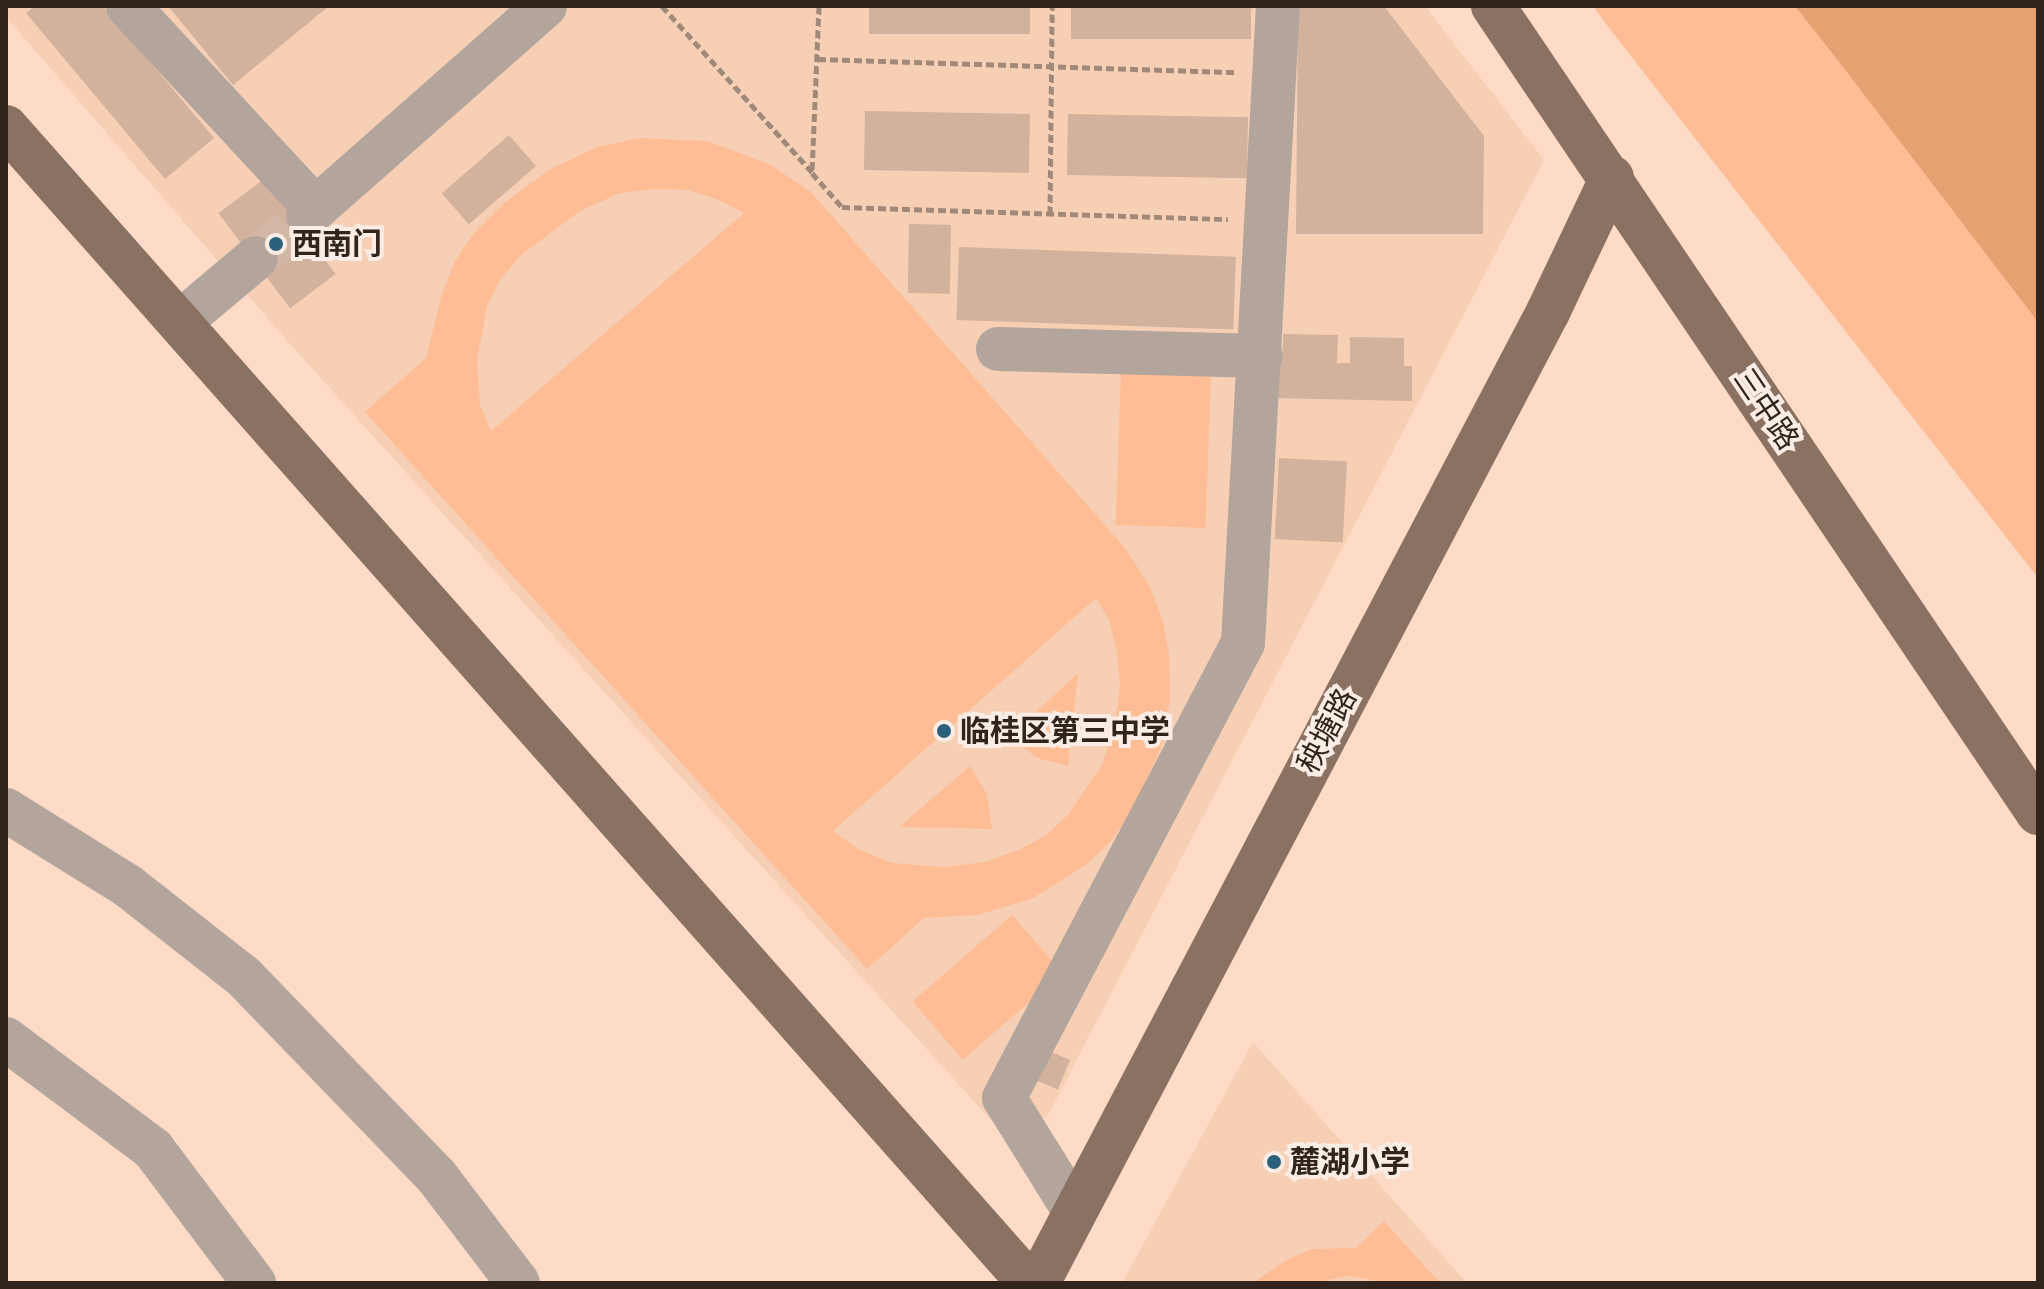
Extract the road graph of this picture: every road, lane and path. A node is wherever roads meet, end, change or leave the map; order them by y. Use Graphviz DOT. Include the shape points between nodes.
graph roads {
  1 [pos="128,6"];
  2 [pos="545,6"];
  3 [pos="662,6"];
  4 [pos="819,6"];
  5 [pos="1052,6"];
  6 [pos="1278,6"];
  7 [pos="1493,6"];
  8 [pos="818,59"];
  9 [pos="1051,68"];
  10 [pos="1274,73"];
  11 [pos="6,127"];
  12 [pos="812,173"];
  13 [pos="1612,177"];
  14 [pos="1050,214"];
  15 [pos="1269,220"];
  16 [pos="256,258"];
  17 [pos="180,322"];
  18 [pos="998,349"];
  19 [pos="1261,356"];
  20 [pos="6,810"];
  21 [pos="2038,813"];
  22 [pos="6,1039"];
  23 [pos="1075,1212"];
  24 [pos="254,1283"];
  25 [pos="518,1283"];
  26 [pos="1029,1283"];
  27 [pos="1038,1283"];
  1 -- 2 [label="street" via="312,211"];
  3 -- 12 [label="path"];
  4 -- 8 [label="path"];
  5 -- 9 [label="path"];
  6 -- 10 [label="street"];
  7 -- 13 [label="main road, 三中路"];
  8 -- 9 [label="path"];
  8 -- 12 [label="path"];
  9 -- 10 [label="path"];
  9 -- 14 [label="path"];
  10 -- 15 [label="street"];
  11 -- 17 [label="main road"];
  12 -- 14 [label="path" via="842,207"];
  13 -- 21 [label="main road, 三中路"];
  13 -- 23 [label="main road, 秧塘路" via="1548,312"];
  14 -- 15 [label="path"];
  15 -- 19 [label="street"];
  16 -- 17 [label="street"];
  17 -- 26 [label="main road"];
  18 -- 19 [label="street"];
  19 -- 23 [label="street" via="1243,643 1004,1098"];
  20 -- 25 [label="street" via="128,886 244,977 437,1177"];
  22 -- 24 [label="street" via="153,1149"];
  23 -- 27 [label="main road, 秧塘路"];
}
